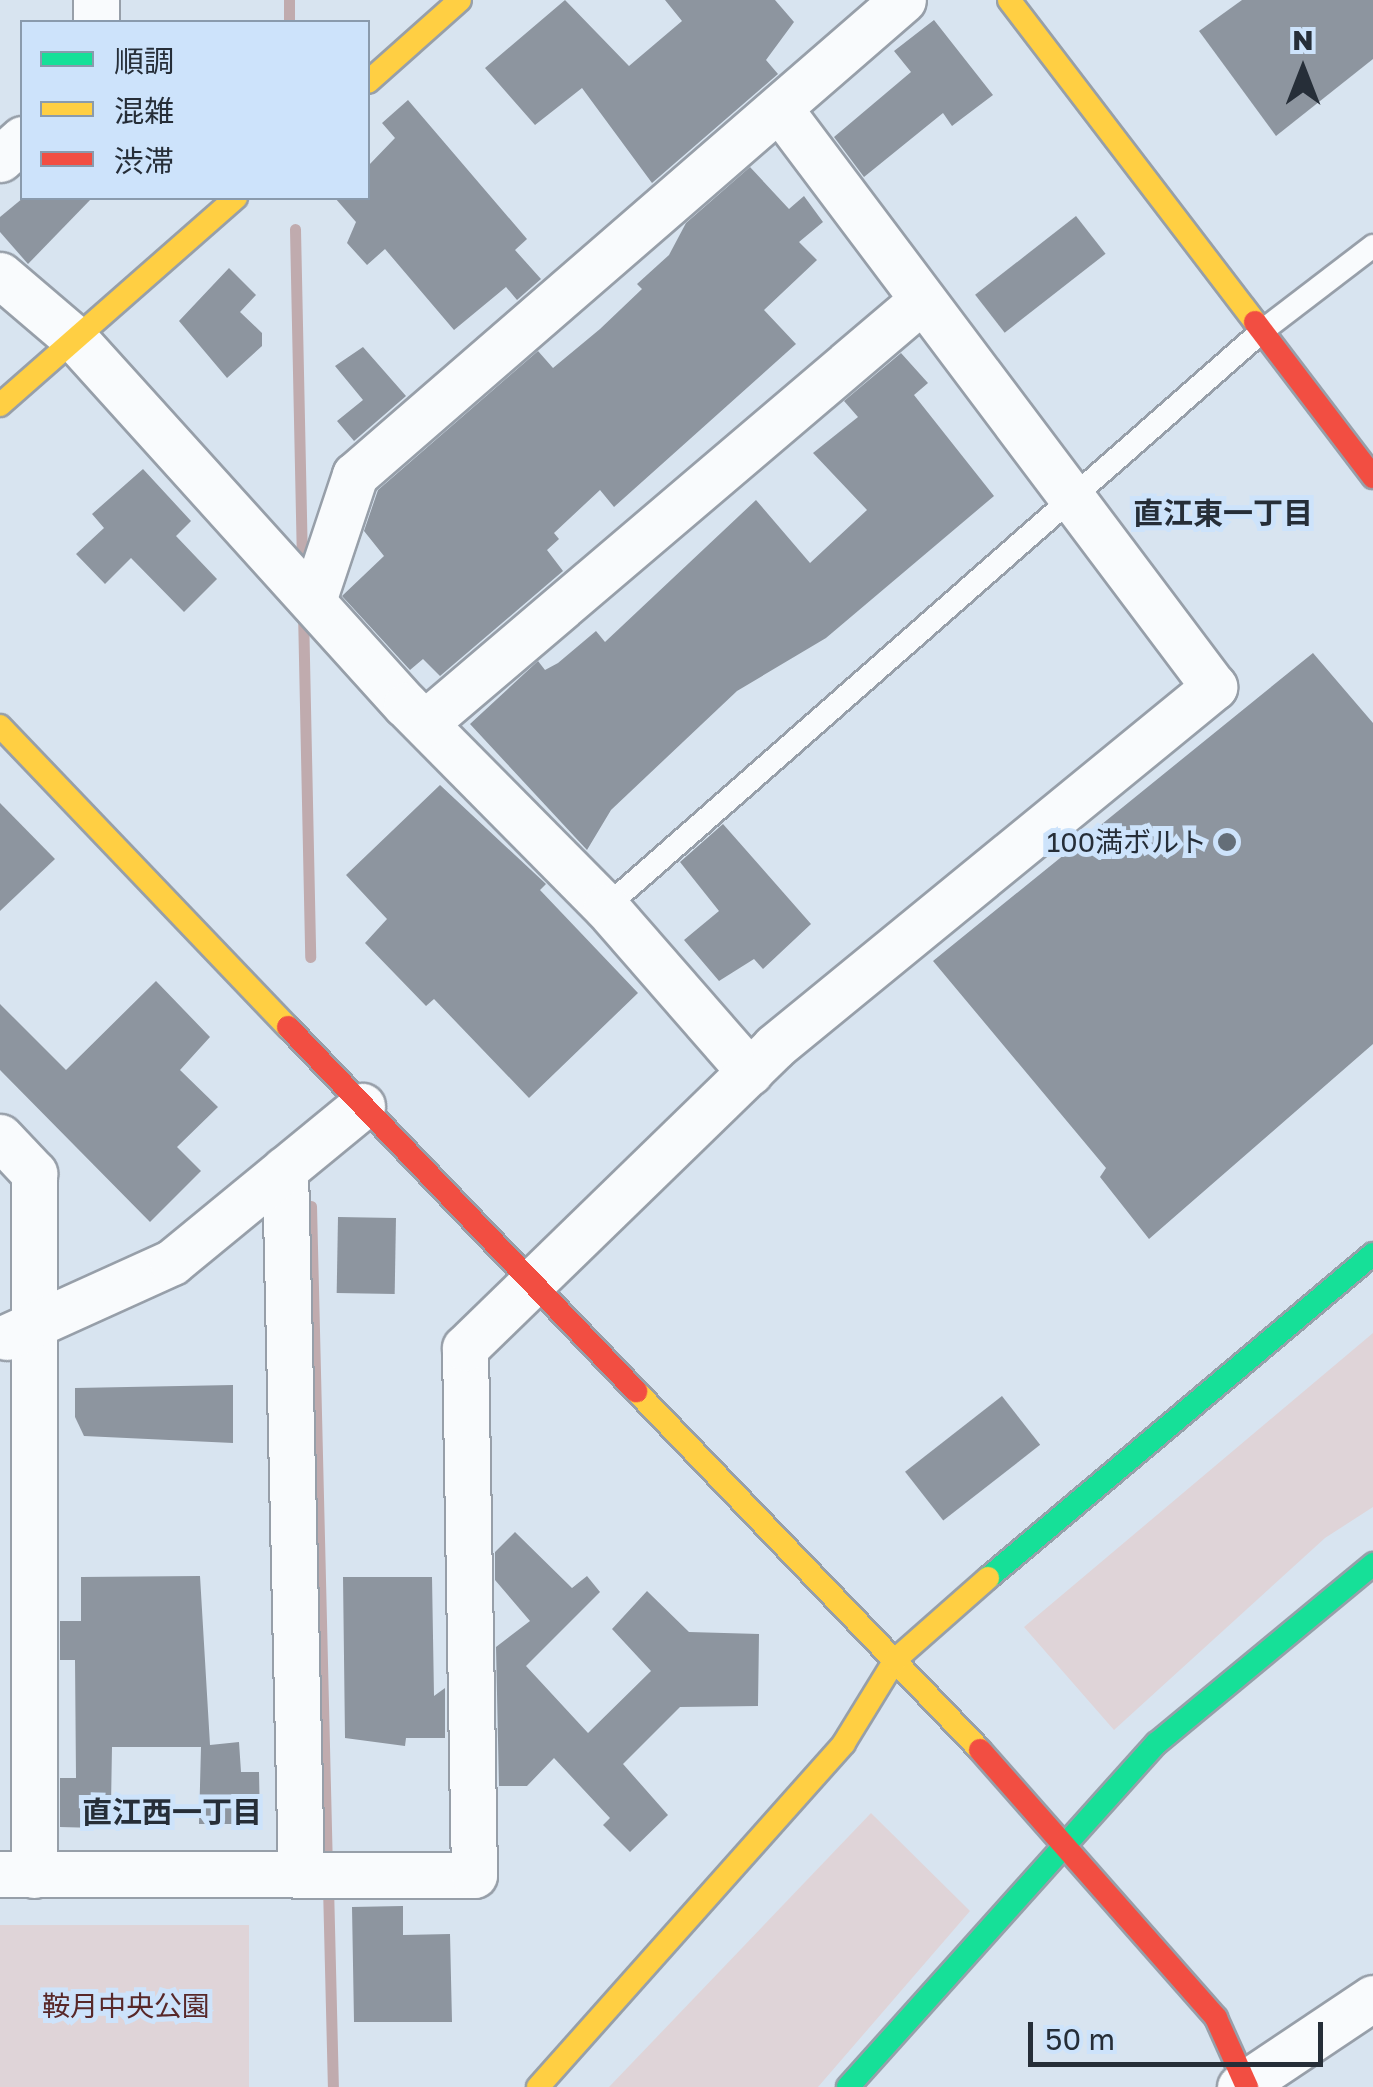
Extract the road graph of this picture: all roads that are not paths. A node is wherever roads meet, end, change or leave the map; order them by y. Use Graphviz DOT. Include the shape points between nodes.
graph roads {
  1 [pos="460,0"];
  2 [pos="904,0"];
  3 [pos="1009,0"];
  4 [pos="370,80"];
  5 [pos="779,108"];
  6 [pos="20,142"];
  7 [pos="0,160"];
  8 [pos="234,200"];
  9 [pos="1373,246"];
  10 [pos="0,275"];
  11 [pos="922,300"];
  12 [pos="1262,330"];
  13 [pos="75,339"];
  14 [pos="0,405"];
  15 [pos="1373,477"];
  16 [pos="1069,500"];
  17 [pos="319,608"];
  18 [pos="425,723"];
  19 [pos="0,726"];
  20 [pos="606,906"];
  21 [pos="750,1072"];
  22 [pos="362,1106"];
  23 [pos="0,1137"];
  24 [pos="285,1170"];
  25 [pos="1373,1254"];
  26 [pos="534,1286"];
  27 [pos="15,1335"];
  28 [pos="1373,1564"];
  29 [pos="896,1660"];
  30 [pos="1071,1844"];
  31 [pos="17,1874"];
  32 [pos="301,1875"];
  33 [pos="1373,1998"];
  34 [pos="1244,2086"];
  35 [pos="538,2087"];
  36 [pos="848,2087"];
  1 -- 4 [label="street"];
  2 -- 5 [label="street"];
  3 -- 12 [label="street"];
  5 -- 11 [label="street"];
  5 -- 17 [label="street" via="355,475"];
  6 -- 7 [label="street"];
  8 -- 13 [label="street"];
  9 -- 12 [label="lane"];
  10 -- 13 [label="street"];
  11 -- 16 [label="street"];
  11 -- 18 [label="street"];
  12 -- 15 [label="street"];
  12 -- 16 [label="lane"];
  13 -- 14 [label="street"];
  13 -- 17 [label="street"];
  16 -- 20 [label="lane"];
  16 -- 21 [label="street" via="1214,688"];
  17 -- 18 [label="street"];
  18 -- 20 [label="street"];
  19 -- 22 [label="street"];
  20 -- 21 [label="street"];
  21 -- 26 [label="street"];
  22 -- 24 [label="street"];
  22 -- 26 [label="street"];
  23 -- 27 [label="street" via="34,1173"];
  24 -- 27 [label="street" via="172,1262"];
  24 -- 32 [label="street"];
  25 -- 29 [label="street" via="1187,1404"];
  26 -- 29 [label="street"];
  26 -- 32 [label="street" via="465,1348 474,1875"];
  27 -- 31 [label="street"];
  28 -- 30 [label="street" via="1157,1743"];
  29 -- 30 [label="street"];
  29 -- 35 [label="street" via="844,1743"];
  30 -- 34 [label="street" via="1216,2018"];
  30 -- 36 [label="street"];
  31 -- 32 [label="street"];
  33 -- 34 [label="street"];
}
